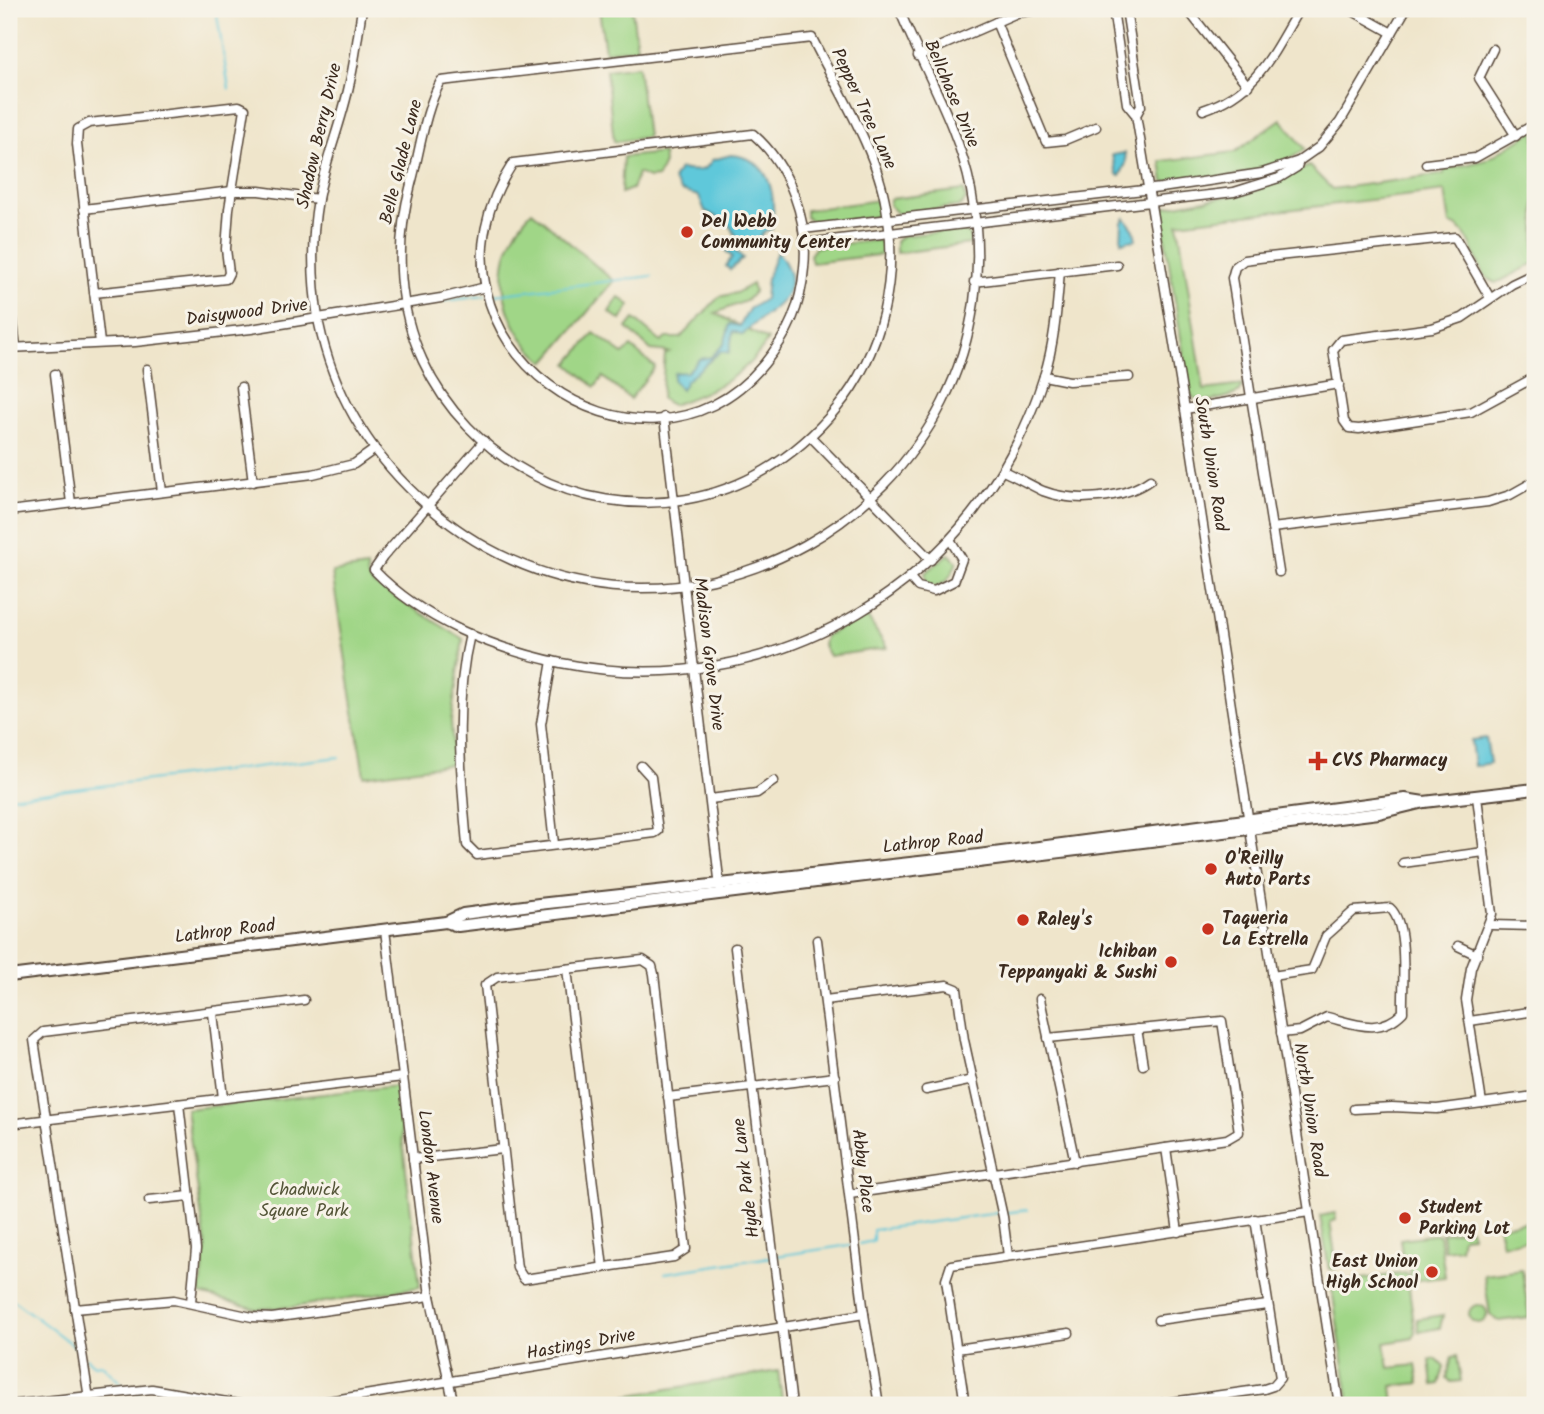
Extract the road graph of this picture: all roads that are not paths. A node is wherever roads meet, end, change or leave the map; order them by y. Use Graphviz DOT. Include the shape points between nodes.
graph roads {
  1 [pos="362,9"];
  2 [pos="899,9"];
  3 [pos="1043,9"];
  4 [pos="1056,9"];
  5 [pos="1113,9"];
  6 [pos="1126,9"];
  7 [pos="1187,9"];
  8 [pos="1299,9"];
  9 [pos="1349,9"];
  10 [pos="1406,9"];
  11 [pos="1077,10"];
  12 [pos="996,22"];
  13 [pos="1392,33"];
  14 [pos="812,38"];
  15 [pos="1493,49"];
  16 [pos="918,56"];
  17 [pos="1248,86"];
  18 [pos="1203,110"];
  19 [pos="1136,115"];
  20 [pos="1535,124"];
  21 [pos="1096,127"];
  22 [pos="1516,136"];
  23 [pos="1299,162"];
  24 [pos="1426,164"];
  25 [pos="1147,189"];
  26 [pos="232,191"];
  27 [pos="318,200"];
  28 [pos="1149,202"];
  29 [pos="972,208"];
  30 [pos="84,209"];
  31 [pos="888,218"];
  32 [pos="974,224"];
  33 [pos="803,229"];
  34 [pos="889,233"];
  35 [pos="806,243"];
  36 [pos="1117,265"];
  37 [pos="1060,271"];
  38 [pos="1535,273"];
  39 [pos="974,282"];
  40 [pos="9,286"];
  41 [pos="486,288"];
  42 [pos="9,293"];
  43 [pos="94,293"];
  44 [pos="1490,298"];
  45 [pos="402,304"];
  46 [pos="318,319"];
  47 [pos="100,343"];
  48 [pos="13,348"];
  49 [pos="147,369"];
  50 [pos="55,374"];
  51 [pos="1044,376"];
  52 [pos="1129,377"];
  53 [pos="1535,377"];
  54 [pos="1339,384"];
  55 [pos="241,387"];
  56 [pos="1250,398"];
  57 [pos="1185,409"];
  58 [pos="664,417"];
  59 [pos="811,437"];
  60 [pos="484,441"];
  61 [pos="375,449"];
  62 [pos="1003,471"];
  63 [pos="1150,480"];
  64 [pos="253,481"];
  65 [pos="1535,481"];
  66 [pos="162,492"];
  67 [pos="871,498"];
  68 [pos="673,500"];
  69 [pos="71,503"];
  70 [pos="429,507"];
  71 [pos="9,511"];
  72 [pos="1272,528"];
  73 [pos="951,541"];
  74 [pos="931,560"];
  75 [pos="1279,572"];
  76 [pos="911,579"];
  77 [pos="684,586"];
  78 [pos="470,634"];
  79 [pos="552,661"];
  80 [pos="695,669"];
  81 [pos="641,766"];
  82 [pos="774,781"];
  83 [pos="1535,789"];
  84 [pos="1477,797"];
  85 [pos="710,799"];
  86 [pos="1249,825"];
  87 [pos="554,844"];
  88 [pos="1484,852"];
  89 [pos="1403,863"];
  90 [pos="720,889"];
  91 [pos="1491,925"];
  92 [pos="1535,926"];
  93 [pos="385,930"];
  94 [pos="817,940"];
  95 [pos="1458,946"];
  96 [pos="735,948"];
  97 [pos="1477,955"];
  98 [pos="567,969"];
  99 [pos="9,976"];
  100 [pos="1272,976"];
  101 [pos="1040,999"];
  102 [pos="304,1000"];
  103 [pos="825,1000"];
  104 [pos="1535,1012"];
  105 [pos="213,1013"];
  106 [pos="1470,1021"];
  107 [pos="1138,1029"];
  108 [pos="1281,1033"];
  109 [pos="1048,1038"];
  110 [pos="1143,1065"];
  111 [pos="403,1077"];
  112 [pos="835,1077"];
  113 [pos="973,1080"];
  114 [pos="752,1087"];
  115 [pos="926,1090"];
  116 [pos="1535,1096"];
  117 [pos="668,1097"];
  118 [pos="223,1098"];
  119 [pos="1482,1103"];
  120 [pos="179,1104"];
  121 [pos="1354,1110"];
  122 [pos="45,1120"];
  123 [pos="9,1124"];
  124 [pos="1166,1148"];
  125 [pos="503,1149"];
  126 [pos="414,1159"];
  127 [pos="1075,1162"];
  128 [pos="993,1173"];
  129 [pos="850,1194"];
  130 [pos="190,1196"];
  131 [pos="149,1200"];
  132 [pos="1309,1212"];
  133 [pos="1255,1219"];
  134 [pos="1178,1232"];
  135 [pos="1008,1256"];
  136 [pos="603,1268"];
  137 [pos="430,1296"];
  138 [pos="191,1302"];
  139 [pos="1267,1304"];
  140 [pos="75,1309"];
  141 [pos="864,1314"];
  142 [pos="1158,1320"];
  143 [pos="781,1326"];
  144 [pos="1069,1333"];
  145 [pos="957,1349"];
  146 [pos="450,1383"];
  147 [pos="88,1395"];
  148 [pos="9,1405"];
  149 [pos="90,1405"];
  150 [pos="244,1405"];
  151 [pos="303,1405"];
  152 [pos="454,1405"];
  153 [pos="792,1405"];
  154 [pos="879,1405"];
  155 [pos="965,1405"];
  156 [pos="1150,1405"];
  157 [pos="1339,1405"];
  1 -- 27 [label="street, Shadow Berry Drive" via="349,85"];
  2 -- 16 [label="street, Bellchase Drive"];
  3 -- 12 [label="street"];
  4 -- 11 [label="street"];
  5 -- 19 [label="street, South Union Road" via="1128,104"];
  6 -- 19 [label="street, South Union Road" via="1141,106"];
  7 -- 17 [label="street"];
  8 -- 17 [label="street"];
  9 -- 13 [label="street"];
  10 -- 13 [label="street"];
  12 -- 16 [label="street"];
  12 -- 21 [label="street" via="1046,142 1065,140"];
  13 -- 23 [label="street" via="1340,122 1320,147"];
  14 -- 31 [label="street, Pepper Tree Lane" via="876,168"];
  14 -- 45 [label="street, Belle Glade Lane" via="441,81 402,215"];
  15 -- 22 [label="street" via="1479,78"];
  16 -- 29 [label="street, Bellchase Drive" via="956,139"];
  17 -- 18 [label="street" via="1224,103"];
  19 -- 25 [label="street, South Union Road"];
  20 -- 22 [label="street"];
  22 -- 24 [label="street" via="1475,158"];
  23 -- 25 [label="street" via="1262,173"];
  23 -- 28 [label="street" via="1279,178 1234,192"];
  25 -- 28 [label="street, South Union Road"];
  25 -- 29 [label="street"];
  26 -- 27 [label="street"];
  26 -- 30 [label="street"];
  26 -- 30 [label="street" via="245,109 239,106 82,125 76,135"];
  26 -- 43 [label="street" via="226,279"];
  27 -- 46 [label="street, Shadow Berry Drive" via="314,281"];
  28 -- 32 [label="street"];
  28 -- 57 [label="street, South Union Road"];
  29 -- 31 [label="street"];
  29 -- 32 [label="street, Bellchase Drive"];
  30 -- 43 [label="street"];
  31 -- 33 [label="street"];
  31 -- 34 [label="street, Pepper Tree Lane"];
  32 -- 34 [label="street"];
  32 -- 39 [label="street, Bellchase Drive"];
  33 -- 35 [label="street"];
  33 -- 41 [label="street" via="788,181 753,134 513,163 491,202 484,254"];
  34 -- 35 [label="street"];
  34 -- 59 [label="street, Pepper Tree Lane" via="890,265 881,325 858,378"];
  35 -- 58 [label="street" via="800,300 776,350 736,390 698,410"];
  36 -- 37 [label="street"];
  37 -- 39 [label="street"];
  37 -- 51 [label="street"];
  38 -- 44 [label="street"];
  39 -- 67 [label="street, Bellchase Drive" via="963,351 933,420"];
  40 -- 42 [label="street"];
  41 -- 45 [label="street, Daisywood Drive"];
  41 -- 58 [label="street" via="501,332 547,385 598,411 641,419"];
  42 -- 48 [label="street"];
  43 -- 47 [label="street"];
  44 -- 54 [label="street" via="1462,318 1432,328 1341,340 1335,344"];
  44 -- 56 [label="street" via="1455,237 1244,260 1235,267 1232,278"];
  45 -- 46 [label="street, Daisywood Drive"];
  45 -- 60 [label="street, Belle Glade Lane" via="428,375 459,418"];
  46 -- 47 [label="street, Daisywood Drive"];
  46 -- 61 [label="street, Shadow Berry Drive" via="338,385"];
  47 -- 48 [label="street, Daisywood Drive"];
  49 -- 66 [label="street"];
  50 -- 69 [label="street"];
  51 -- 52 [label="street" via="1069,381"];
  51 -- 62 [label="street"];
  53 -- 54 [label="street" via="1471,412 1359,429 1349,428 1345,421"];
  54 -- 56 [label="street"];
  55 -- 64 [label="street"];
  56 -- 57 [label="street"];
  56 -- 72 [label="street"];
  57 -- 86 [label="street, South Union Road"];
  58 -- 68 [label="street, Madison Grove Drive"];
  59 -- 67 [label="street"];
  59 -- 68 [label="street, Pepper Tree Lane" via="782,460 726,489"];
  60 -- 68 [label="street, Belle Glade Lane" via="519,468 575,492 627,502"];
  60 -- 70 [label="street"];
  61 -- 64 [label="street" via="339,470"];
  61 -- 70 [label="street, Shadow Berry Drive"];
  62 -- 63 [label="street" via="1045,492 1073,497 1138,489"];
  62 -- 73 [label="street"];
  64 -- 66 [label="street"];
  65 -- 72 [label="street" via="1488,502"];
  66 -- 69 [label="street"];
  67 -- 74 [label="street"];
  67 -- 77 [label="street, Bellchase Drive" via="791,554 754,569"];
  68 -- 77 [label="street, Madison Grove Drive"];
  69 -- 71 [label="street"];
  70 -- 77 [label="street, Shadow Berry Drive" via="474,541 552,575 637,588"];
  70 -- 78 [label="street" via="374,570 430,613"];
  72 -- 75 [label="street"];
  73 -- 74 [label="street"];
  73 -- 76 [label="street" via="962,559 954,581 934,591 918,587"];
  74 -- 76 [label="street"];
  76 -- 80 [label="street" via="829,629 783,649"];
  77 -- 80 [label="street, Madison Grove Drive"];
  78 -- 79 [label="street"];
  78 -- 87 [label="street" via="458,702 467,845 477,855"];
  79 -- 80 [label="street" via="635,673"];
  79 -- 87 [label="street" via="541,724"];
  80 -- 85 [label="street, Madison Grove Drive"];
  81 -- 87 [label="street" via="651,777 657,831"];
  82 -- 85 [label="street" via="757,793"];
  83 -- 84 [label="main road, Lathrop Road"];
  84 -- 86 [label="main road, Lathrop Road" via="1424,802 1379,813"];
  84 -- 88 [label="street"];
  85 -- 90 [label="street, Madison Grove Drive"];
  86 -- 90 [label="main road, Lathrop Road"];
  86 -- 100 [label="street, North Union Road"];
  88 -- 89 [label="street"];
  88 -- 91 [label="street"];
  90 -- 93 [label="main road, Lathrop Road" via="458,926 446,922"];
  91 -- 92 [label="street"];
  91 -- 97 [label="street"];
  93 -- 99 [label="main road, Lathrop Road"];
  93 -- 111 [label="street, London Avenue"];
  94 -- 103 [label="street, Abby Place"];
  95 -- 97 [label="street"];
  96 -- 114 [label="street, Hyde Park Lane"];
  97 -- 106 [label="street" via="1467,985"];
  98 -- 117 [label="street" via="648,962 654,974"];
  98 -- 125 [label="street" via="497,976 485,985"];
  98 -- 136 [label="street"];
  100 -- 108 [label="street, North Union Road"];
  100 -- 108 [label="street" via="1312,970 1326,936 1354,911 1390,908 1397,915 1403,953 1403,1012 1395,1021 1372,1028 1326,1017 1300,1031"];
  101 -- 109 [label="street"];
  102 -- 105 [label="street"];
  103 -- 112 [label="street, Abby Place"];
  103 -- 113 [label="street" via="953,986 959,993"];
  104 -- 106 [label="street"];
  105 -- 118 [label="street"];
  105 -- 122 [label="street" via="43,1032 34,1041"];
  106 -- 119 [label="street"];
  107 -- 109 [label="street"];
  107 -- 110 [label="street"];
  107 -- 124 [label="street" via="1222,1021 1240,1125 1235,1136"];
  108 -- 132 [label="street, North Union Road"];
  109 -- 127 [label="street"];
  111 -- 118 [label="street"];
  111 -- 126 [label="street, London Avenue"];
  112 -- 114 [label="street"];
  112 -- 129 [label="street, Abby Place"];
  113 -- 115 [label="street"];
  113 -- 128 [label="street"];
  114 -- 117 [label="street"];
  114 -- 143 [label="street, Hyde Park Lane"];
  116 -- 119 [label="street"];
  117 -- 136 [label="street" via="685,1251 674,1257"];
  118 -- 120 [label="street"];
  119 -- 121 [label="street" via="1437,1110"];
  120 -- 122 [label="street"];
  120 -- 130 [label="street"];
  122 -- 123 [label="street"];
  122 -- 140 [label="street"];
  124 -- 127 [label="street"];
  124 -- 134 [label="street"];
  125 -- 126 [label="street"];
  125 -- 136 [label="street" via="518,1273 531,1280"];
  126 -- 137 [label="street, London Avenue"];
  127 -- 128 [label="street"];
  128 -- 129 [label="street"];
  128 -- 135 [label="street"];
  129 -- 141 [label="street, Abby Place"];
  130 -- 131 [label="street"];
  130 -- 138 [label="street" via="196,1249"];
  132 -- 133 [label="street"];
  132 -- 157 [label="street, North Union Road"];
  133 -- 134 [label="street"];
  133 -- 139 [label="street"];
  134 -- 135 [label="street"];
  135 -- 145 [label="street" via="951,1265 946,1280"];
  137 -- 138 [label="street" via="272,1318"];
  137 -- 146 [label="street, London Avenue"];
  138 -- 140 [label="street" via="139,1301"];
  139 -- 142 [label="street"];
  139 -- 156 [label="street" via="1280,1378 1273,1386"];
  140 -- 147 [label="street"];
  141 -- 143 [label="street, Hastings Drive"];
  141 -- 154 [label="street, Abby Place"];
  143 -- 146 [label="street, Hastings Drive"];
  143 -- 153 [label="street, Hyde Park Lane"];
  144 -- 145 [label="street"];
  145 -- 155 [label="street"];
  146 -- 151 [label="street, Hastings Drive"];
  146 -- 152 [label="street, London Avenue"];
  147 -- 148 [label="street"];
  147 -- 149 [label="street"];
  147 -- 150 [label="street" via="152,1389"];
}
